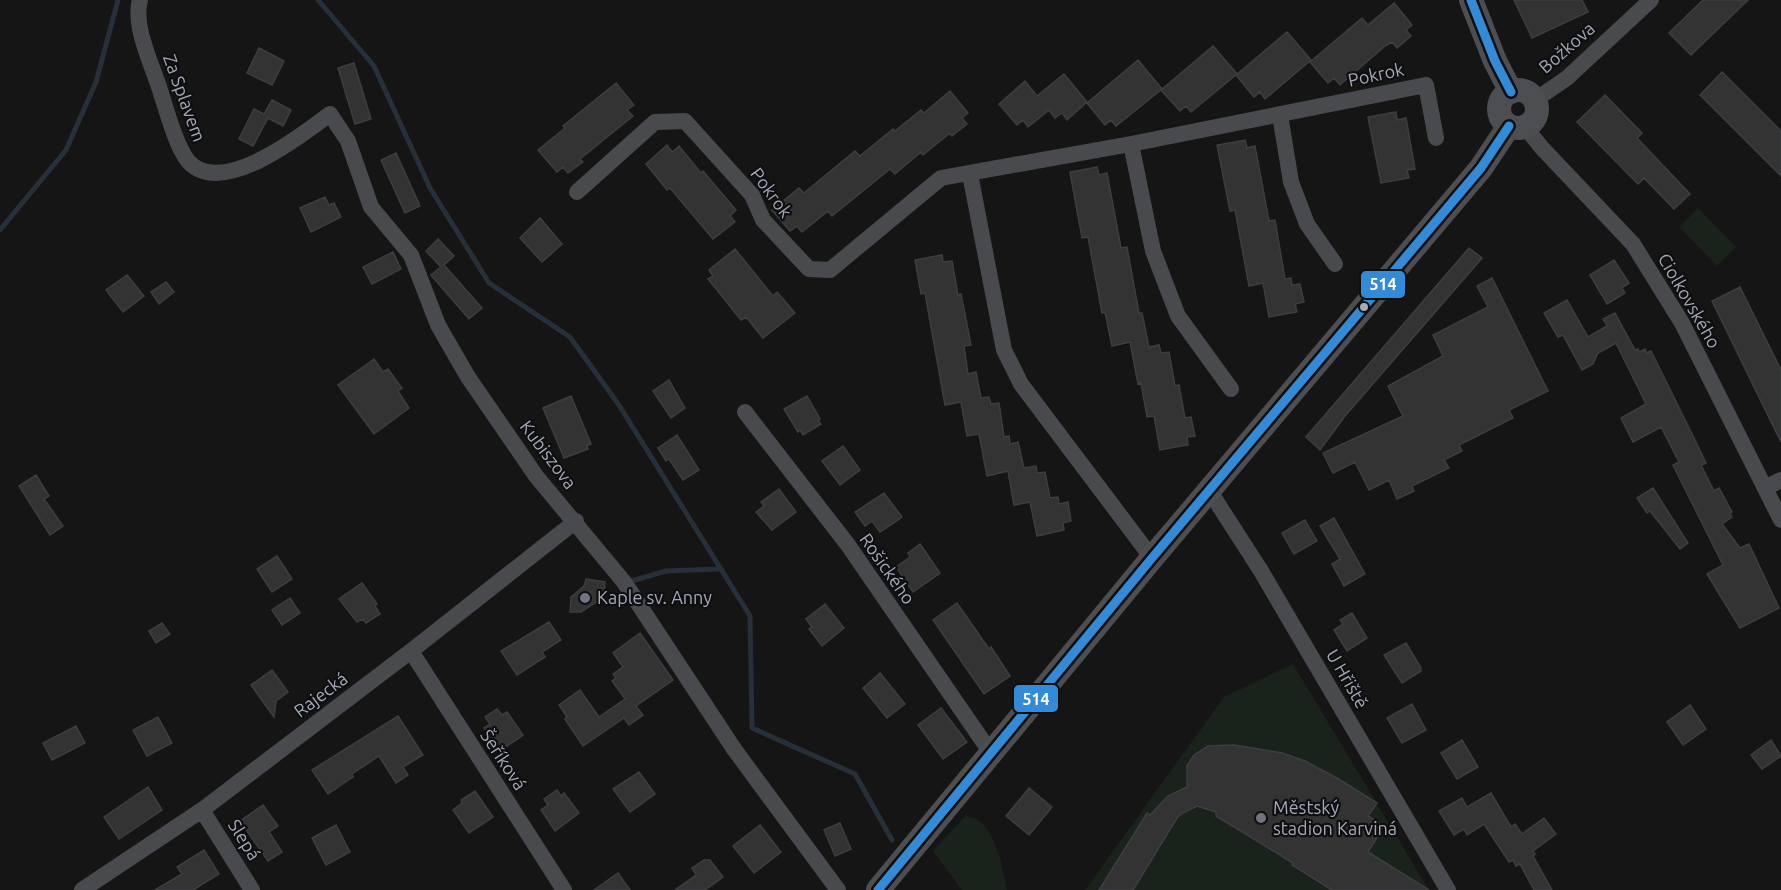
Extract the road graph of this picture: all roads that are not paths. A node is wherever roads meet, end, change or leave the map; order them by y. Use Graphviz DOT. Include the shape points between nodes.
graph roads {
  1 [pos="140,0"];
  2 [pos="1471,0"];
  3 [pos="1651,0"];
  4 [pos="1511,92"];
  5 [pos="1534,100"];
  6 [pos="1280,115"];
  7 [pos="1517,127"];
  8 [pos="1436,138"];
  9 [pos="1131,144"];
  10 [pos="234,172"];
  11 [pos="970,174"];
  12 [pos="577,192"];
  13 [pos="1335,264"];
  14 [pos="1231,388"];
  15 [pos="745,412"];
  16 [pos="1781,480"];
  17 [pos="1765,488"];
  18 [pos="1209,490"];
  19 [pos="1781,520"];
  20 [pos="576,522"];
  21 [pos="1152,558"];
  22 [pos="411,651"];
  23 [pos="991,753"];
  24 [pos="202,810"];
  25 [pos="82,890"];
  26 [pos="252,890"];
  27 [pos="564,890"];
  28 [pos="838,890"];
  29 [pos="879,890"];
  30 [pos="1448,890"];
  1 -- 10 [label="street, Za Splavem" via="143,41 183,152 200,169"];
  2 -- 4 [label="street"];
  3 -- 5 [label="street, Božkova" via="1567,78"];
  4 -- 5 [label="street" via="1527,92"];
  4 -- 7 [label="street" via="1502,100 1499,112 1504,123"];
  5 -- 7 [label="street" via="1536,116 1530,124"];
  6 -- 8 [label="street, Pokrok" via="1426,85"];
  6 -- 9 [label="street, Pokrok"];
  6 -- 13 [label="street" via="1291,182 1307,224"];
  7 -- 17 [label="street, Ciolkovského" via="1633,244 1682,323"];
  7 -- 18 [label="street"];
  9 -- 11 [label="street, Pokrok"];
  9 -- 14 [label="street" via="1153,251 1178,316"];
  10 -- 20 [label="street, Kubiszova" via="270,155 330,114 348,141 371,207 411,255 438,325 468,377 536,476"];
  11 -- 12 [label="street, Pokrok" via="941,178 830,270 809,269 763,220 752,195 685,122 655,122"];
  11 -- 21 [label="street" via="1004,350 1021,384"];
  15 -- 23 [label="street, Rošického" via="848,545"];
  16 -- 17 [label="street"];
  17 -- 19 [label="street, Ciolkovského"];
  18 -- 21 [label="street"];
  18 -- 30 [label="street, U Hřiště" via="1261,571"];
  20 -- 22 [label="street, Rajecká"];
  20 -- 28 [label="street, Kubiszova" via="624,582 734,749"];
  21 -- 23 [label="street"];
  22 -- 24 [label="street, Rajecká"];
  22 -- 27 [label="street, Šeříková"];
  23 -- 29 [label="street"];
  24 -- 25 [label="street, Rajecká"];
  24 -- 26 [label="street, Slepá"];
}
